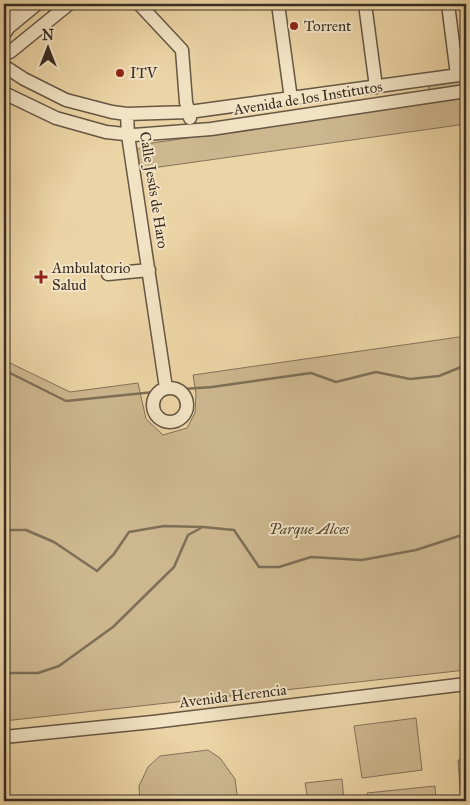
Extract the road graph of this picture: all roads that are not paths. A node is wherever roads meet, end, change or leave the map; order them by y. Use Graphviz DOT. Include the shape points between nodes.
graph roads {
  1 [pos="24,4"];
  2 [pos="37,4"];
  3 [pos="69,4"];
  4 [pos="139,4"];
  5 [pos="278,4"];
  6 [pos="365,4"];
  7 [pos="448,4"];
  8 [pos="4,17"];
  9 [pos="4,34"];
  10 [pos="4,54"];
  11 [pos="4,66"];
  12 [pos="462,74"];
  13 [pos="428,80"];
  14 [pos="376,87"];
  15 [pos="466,91"];
  16 [pos="4,93"];
  17 [pos="429,96"];
  18 [pos="291,99"];
  19 [pos="190,112"];
  20 [pos="128,114"];
  21 [pos="191,131"];
  22 [pos="128,135"];
  23 [pos="149,270"];
  24 [pos="108,274"];
  25 [pos="166,388"];
  26 [pos="466,684"];
  27 [pos="4,737"];
  1 -- 8 [label="street"];
  2 -- 9 [label="street"];
  3 -- 10 [label="street"];
  4 -- 19 [label="street" via="182,50 186,102"];
  5 -- 18 [label="street"];
  6 -- 14 [label="street"];
  7 -- 12 [label="street"];
  11 -- 20 [label="street, Avenida de los Institutos" via="66,100"];
  12 -- 13 [label="street, Avenida de los Institutos"];
  13 -- 14 [label="street, Avenida de los Institutos"];
  13 -- 17 [label="street"];
  14 -- 18 [label="street, Avenida de los Institutos"];
  15 -- 17 [label="street, Avenida de los Institutos"];
  16 -- 22 [label="street, Avenida de los Institutos" via="56,118"];
  17 -- 21 [label="street, Avenida de los Institutos"];
  18 -- 19 [label="street, Avenida de los Institutos"];
  19 -- 20 [label="street, Avenida de los Institutos"];
  19 -- 21 [label="street"];
  20 -- 22 [label="street, Calle Jesús de Haro"];
  21 -- 22 [label="street, Avenida de los Institutos"];
  22 -- 23 [label="street, Calle Jesús de Haro"];
  23 -- 24 [label="street, Calle Jesús de Haro"];
  23 -- 25 [label="street, Calle Jesús de Haro"];
  26 -- 27 [label="street, Avenida Herencia"];
}
